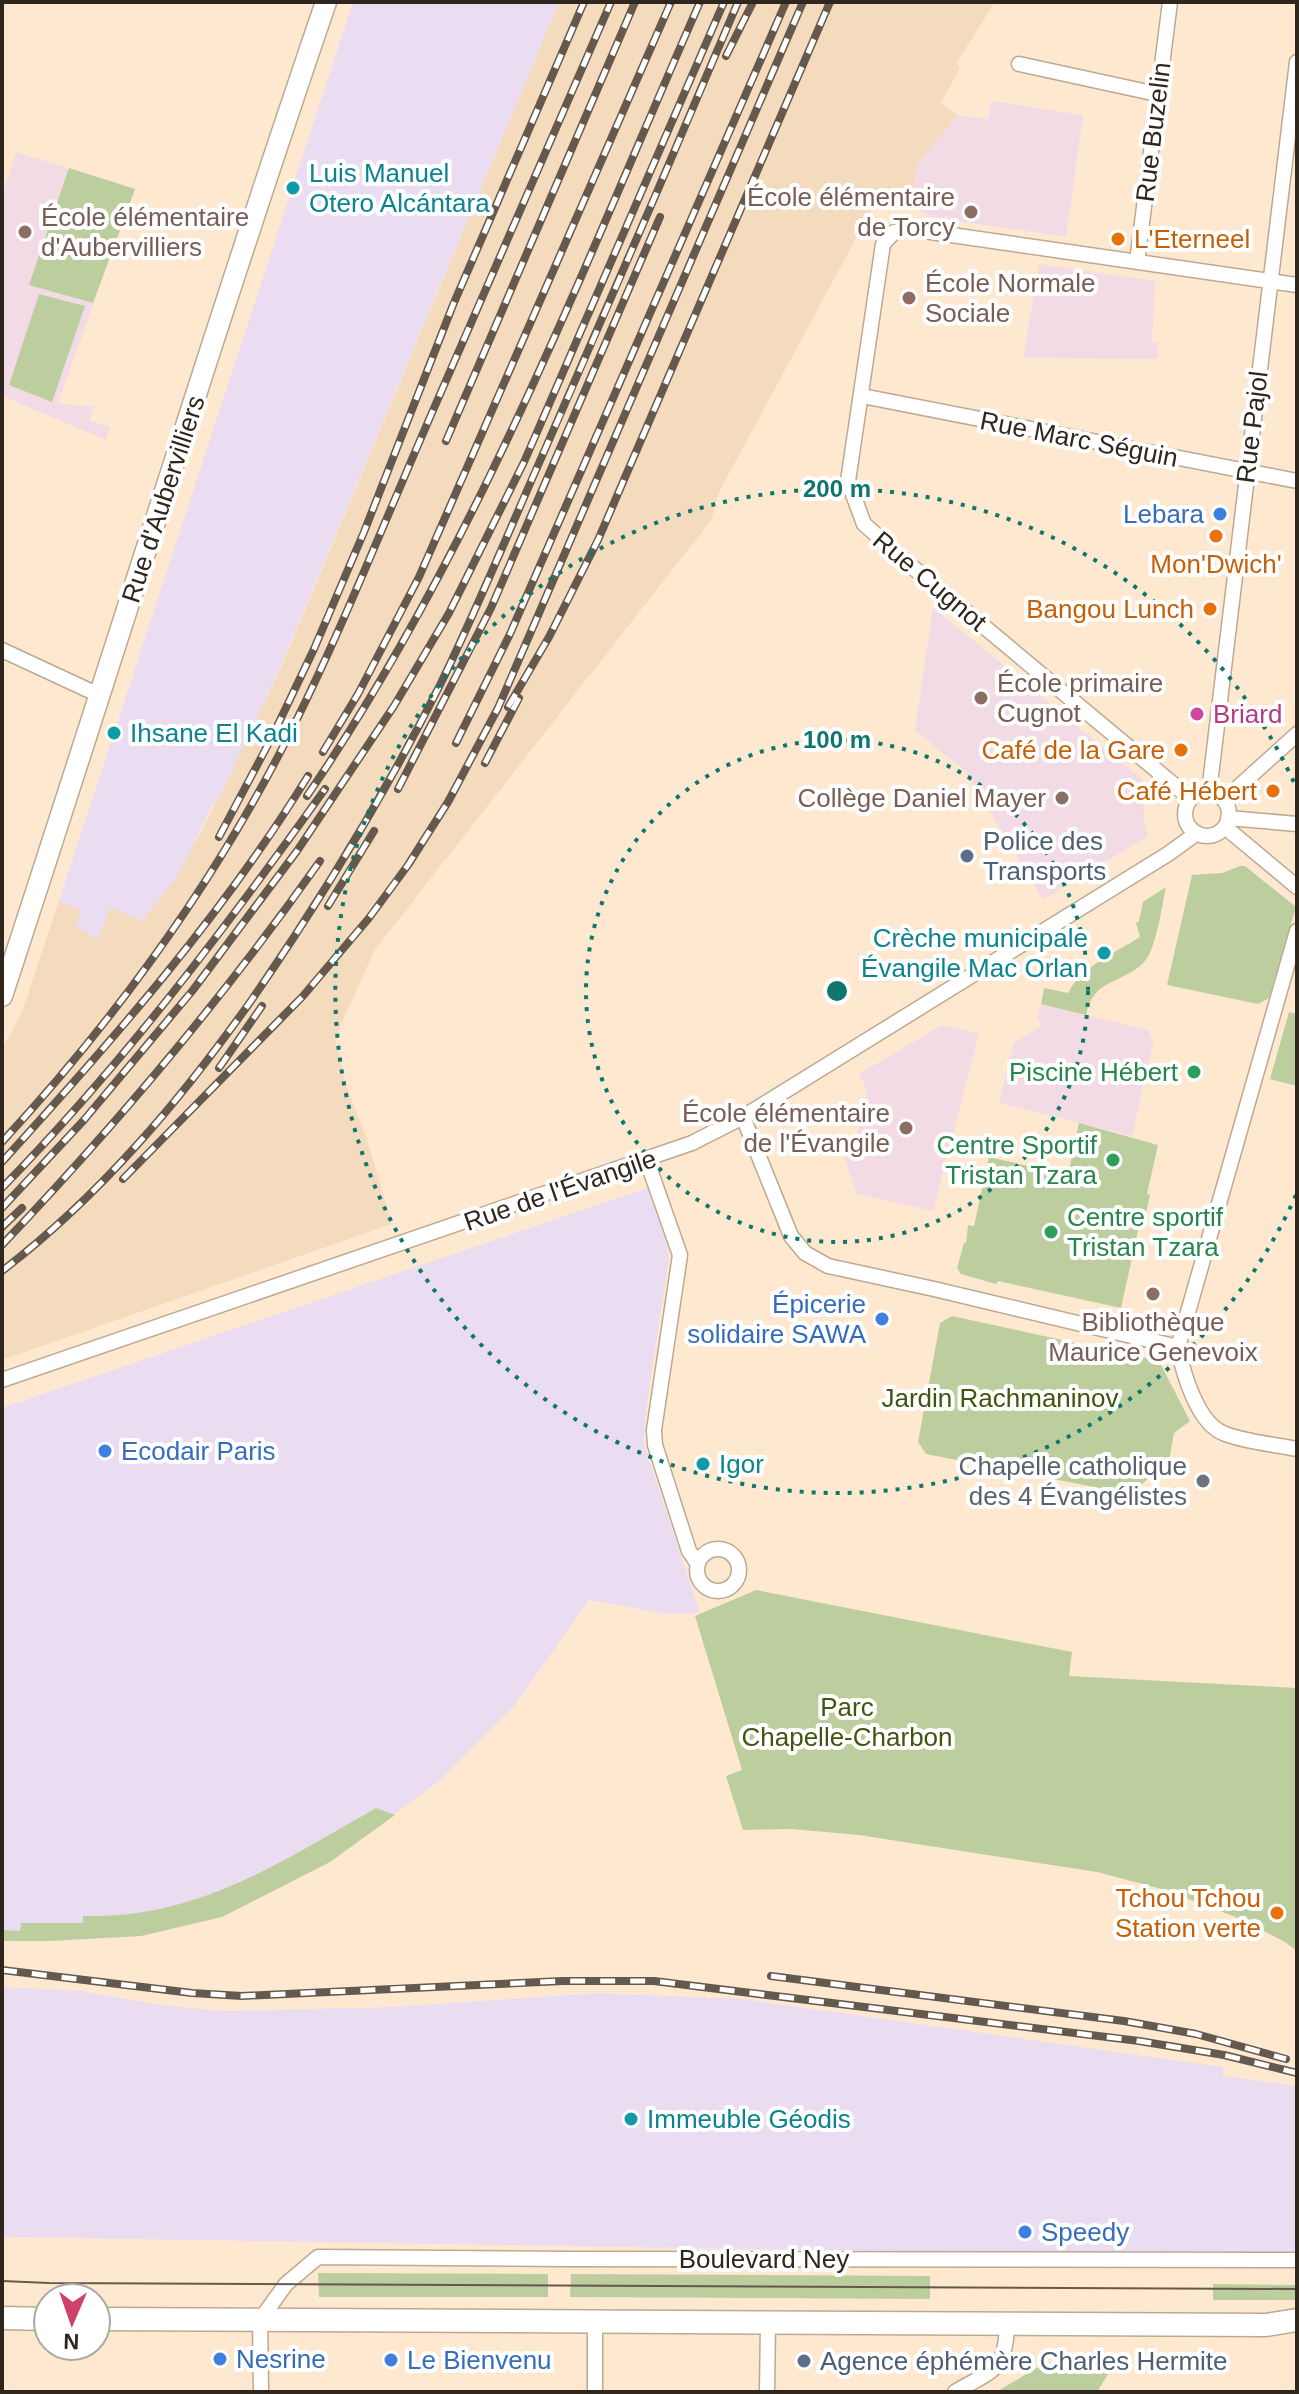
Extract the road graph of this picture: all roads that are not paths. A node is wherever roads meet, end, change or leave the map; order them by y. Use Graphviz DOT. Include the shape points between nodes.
graph roads {
  1 [pos="326,2"];
  2 [pos="1170,2"];
  3 [pos="1297,62"];
  4 [pos="1019,64"];
  5 [pos="1157,94"];
  6 [pos="1137,262"];
  7 [pos="1270,283"];
  8 [pos="1297,285"];
  9 [pos="862,396"];
  10 [pos="1246,471"];
  11 [pos="1297,481"];
  12 [pos="2,650"];
  13 [pos="101,696"];
  14 [pos="1297,734"];
  15 [pos="1209,792"];
  16 [pos="1191,799"];
  17 [pos="1224,800"];
  18 [pos="1226,822"];
  19 [pos="1297,824"];
  20 [pos="1197,833"];
  21 [pos="1297,887"];
  22 [pos="1297,931"];
  23 [pos="2,996"];
  24 [pos="743,1117"];
  25 [pos="647,1161"];
  26 [pos="1178,1347"];
  27 [pos="2,1380"];
  28 [pos="1297,1449"];
  29 [pos="698,1564"];
  30 [pos="1297,2260"];
  31 [pos="2,2318"];
  32 [pos="32,2319"];
  33 [pos="112,2319"];
  34 [pos="260,2320"];
  35 [pos="1297,2320"];
  36 [pos="595,2321"];
  37 [pos="768,2322"];
  38 [pos="1007,2324"];
  39 [pos="1266,2325"];
  40 [pos="1297,2333"];
  41 [pos="261,2392"];
  42 [pos="595,2392"];
  43 [pos="767,2392"];
  44 [pos="955,2392"];
  1 -- 13 [label="street, Rue d'Aubervilliers"];
  2 -- 5 [label="street, Rue Buzelin"];
  3 -- 7 [label="street, Rue Pajol"];
  4 -- 5 [label="street"];
  5 -- 6 [label="street, Rue Buzelin"];
  6 -- 7 [label="street"];
  6 -- 9 [label="street, Rue Cugnot" via="910,229 894,232 883,244"];
  7 -- 8 [label="street"];
  7 -- 10 [label="street, Rue Pajol"];
  9 -- 10 [label="street, Rue Marc Séguin"];
  9 -- 16 [label="street, Rue Cugnot" via="848,481 868,529"];
  10 -- 11 [label="street, Rue Marc Séguin"];
  10 -- 15 [label="street, Rue Pajol"];
  12 -- 13 [label="street"];
  13 -- 23 [label="street, Rue d'Aubervilliers"];
  14 -- 17 [label="street"];
  15 -- 16 [label="street"];
  15 -- 17 [label="street"];
  16 -- 20 [label="street" via="1186,821"];
  17 -- 18 [label="street"];
  18 -- 19 [label="street"];
  18 -- 20 [label="street" via="1212,835"];
  18 -- 21 [label="street"];
  20 -- 24 [label="street, Rue de l'Évangile"];
  22 -- 26 [label="street"];
  24 -- 25 [label="street, Rue de l'Évangile"];
  24 -- 26 [label="street" via="791,1236 805,1253 828,1266"];
  25 -- 27 [label="street, Rue de l'Évangile"];
  25 -- 29 [label="street" via="680,1255 655,1445 689,1551"];
  26 -- 28 [label="street" via="1182,1370 1205,1421 1223,1433"];
  30 -- 34 [label="street, Boulevard Ney" via="318,2257 286,2284"];
  31 -- 32 [label="main road"];
  33 -- 34 [label="main road"];
  34 -- 36 [label="main road"];
  34 -- 41 [label="street"];
  35 -- 39 [label="main road"];
  36 -- 37 [label="main road"];
  36 -- 42 [label="street"];
  37 -- 38 [label="main road"];
  37 -- 43 [label="street"];
  38 -- 39 [label="main road"];
  38 -- 44 [label="street" via="1002,2360"];
  39 -- 40 [label="main road"];
}
